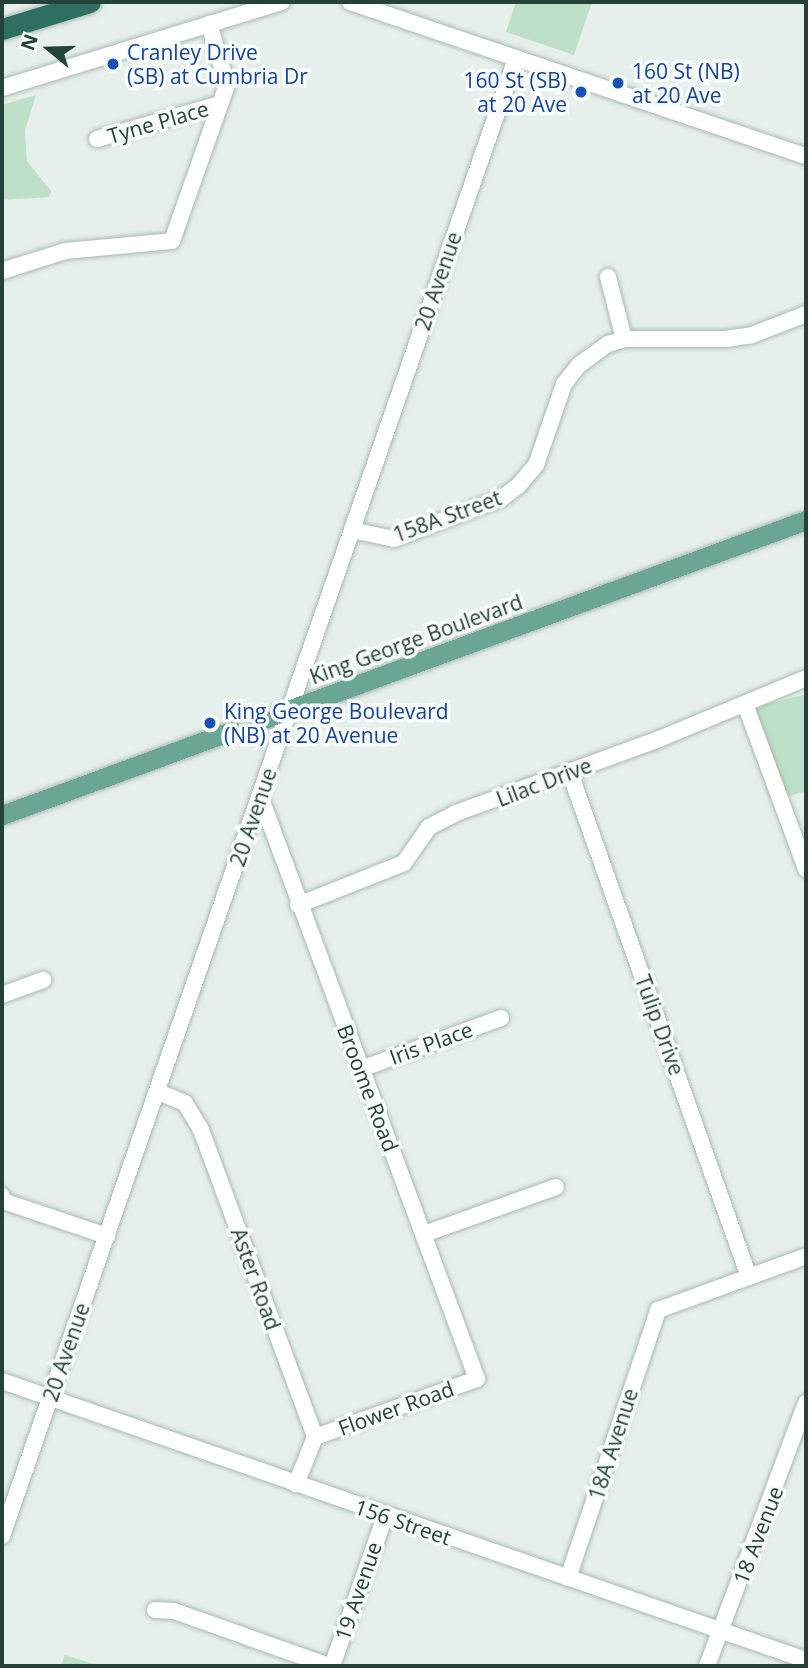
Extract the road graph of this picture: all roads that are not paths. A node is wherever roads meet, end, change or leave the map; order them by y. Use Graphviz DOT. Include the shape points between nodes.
graph roads {
  1 [pos="90,2"];
  2 [pos="282,2"];
  3 [pos="350,2"];
  4 [pos="209,24"];
  5 [pos="2,29"];
  6 [pos="516,58"];
  7 [pos="2,88"];
  8 [pos="220,104"];
  9 [pos="96,139"];
  10 [pos="806,156"];
  11 [pos="2,272"];
  12 [pos="608,277"];
  13 [pos="806,314"];
  14 [pos="624,338"];
  15 [pos="806,520"];
  16 [pos="352,530"];
  17 [pos="806,678"];
  18 [pos="745,704"];
  19 [pos="289,711"];
  20 [pos="570,773"];
  21 [pos="260,796"];
  22 [pos="2,815"];
  23 [pos="806,869"];
  24 [pos="298,905"];
  25 [pos="43,980"];
  26 [pos="2,995"];
  27 [pos="501,1018"];
  28 [pos="361,1069"];
  29 [pos="158,1092"];
  30 [pos="556,1187"];
  31 [pos="2,1196"];
  32 [pos="424,1234"];
  33 [pos="107,1236"];
  34 [pos="806,1256"];
  35 [pos="749,1277"];
  36 [pos="477,1379"];
  37 [pos="2,1381"];
  38 [pos="50,1398"];
  39 [pos="806,1403"];
  40 [pos="315,1437"];
  41 [pos="800,1442"];
  42 [pos="296,1484"];
  43 [pos="385,1516"];
  44 [pos="2,1536"];
  45 [pos="568,1578"];
  46 [pos="155,1610"];
  47 [pos="720,1630"];
  48 [pos="806,1660"];
  49 [pos="331,1666"];
  50 [pos="707,1666"];
  1 -- 5 [label="highway"];
  2 -- 4 [label="street"];
  3 -- 6 [label="street"];
  4 -- 7 [label="street"];
  4 -- 8 [label="street" via="227,85"];
  6 -- 10 [label="street"];
  6 -- 16 [label="street, 20 Avenue"];
  8 -- 9 [label="street, Tyne Place"];
  8 -- 11 [label="street" via="172,241 65,251"];
  12 -- 14 [label="street"];
  13 -- 14 [label="street" via="752,335 725,339"];
  14 -- 16 [label="street, 158A Street" via="592,354 564,384 536,465 502,498 394,539"];
  15 -- 19 [label="main road, King George Boulevard"];
  16 -- 19 [label="street, 20 Avenue"];
  17 -- 18 [label="street, Lilac Drive"];
  18 -- 20 [label="street, Lilac Drive"];
  18 -- 23 [label="street"];
  19 -- 21 [label="street, 20 Avenue"];
  19 -- 22 [label="main road, King George Boulevard"];
  20 -- 24 [label="street, Lilac Drive" via="456,813 429,827 404,863"];
  20 -- 35 [label="street, Tulip Drive"];
  21 -- 24 [label="street, Broome Road"];
  21 -- 29 [label="street, 20 Avenue"];
  24 -- 28 [label="street, Broome Road"];
  25 -- 26 [label="street"];
  27 -- 28 [label="street, Iris Place"];
  28 -- 32 [label="street, Broome Road"];
  29 -- 33 [label="street, 20 Avenue"];
  29 -- 40 [label="street, Aster Road" via="185,1103 201,1130"];
  30 -- 32 [label="street"];
  31 -- 33 [label="street" via="3,1201"];
  32 -- 36 [label="street, Broome Road"];
  33 -- 38 [label="street, 20 Avenue"];
  34 -- 35 [label="street"];
  35 -- 45 [label="street, 18A Avenue" via="657,1310"];
  36 -- 40 [label="street, Flower Road"];
  37 -- 38 [label="street, 156 Street"];
  38 -- 42 [label="street, 156 Street"];
  38 -- 44 [label="street, 20 Avenue"];
  39 -- 41 [label="street, 18 Avenue"];
  40 -- 42 [label="street"];
  41 -- 47 [label="street, 18 Avenue"];
  42 -- 43 [label="street, 156 Street"];
  43 -- 45 [label="street, 156 Street"];
  43 -- 49 [label="street, 19 Avenue"];
  45 -- 47 [label="street, 156 Street"];
  46 -- 49 [label="street" via="174,1611"];
  47 -- 48 [label="street, 156 Street"];
  47 -- 50 [label="street, 18 Avenue"];
}
